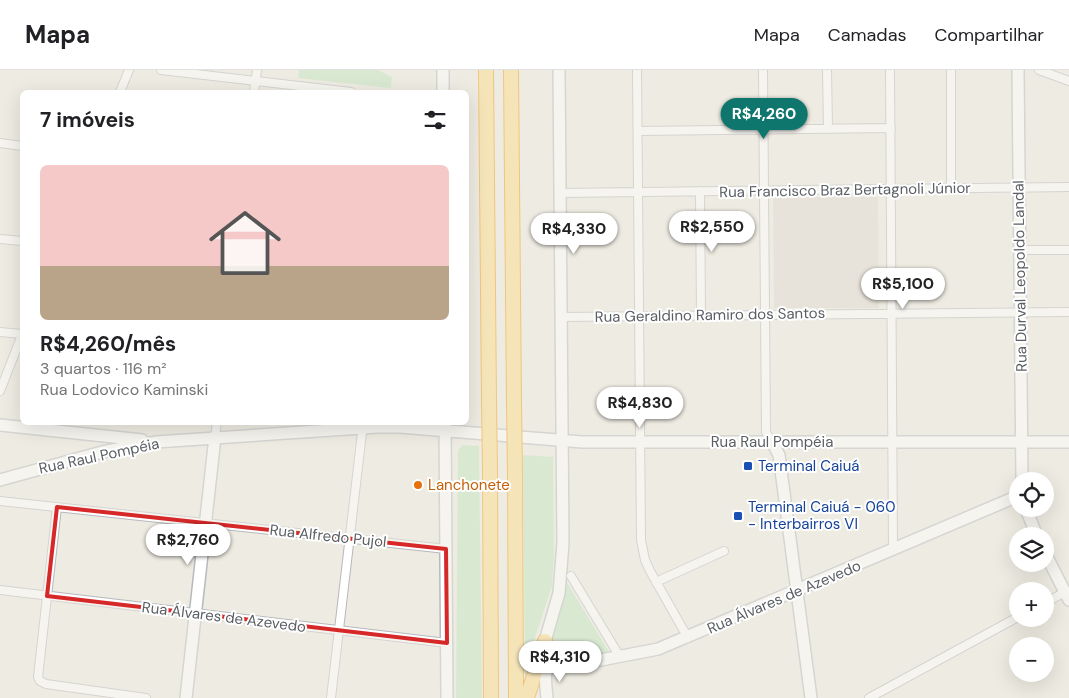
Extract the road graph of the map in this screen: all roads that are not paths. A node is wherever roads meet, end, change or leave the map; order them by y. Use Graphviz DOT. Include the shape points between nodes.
graph roads {
  1 [pos="129,70"];
  2 [pos="161,70"];
  3 [pos="257,70"];
  4 [pos="443,70"];
  5 [pos="486,70"];
  6 [pos="512,70"];
  7 [pos="559,70"];
  8 [pos="637,70"];
  9 [pos="763,70"];
  10 [pos="827,70"];
  11 [pos="890,70"];
  12 [pos="951,70"];
  13 [pos="1018,70"];
  14 [pos="1039,70"];
  15 [pos="256,81"];
  16 [pos="1069,81"];
  17 [pos="121,90"];
  18 [pos="254,90"];
  19 [pos="334,90"];
  20 [pos="443,90"];
  21 [pos="828,128"];
  22 [pos="891,128"];
  23 [pos="763,129"];
  24 [pos="638,131"];
  25 [pos="0,143"];
  26 [pos="20,146"];
  27 [pos="1069,187"];
  28 [pos="1020,188"];
  29 [pos="891,189"];
  30 [pos="951,189"];
  31 [pos="700,191"];
  32 [pos="764,191"];
  33 [pos="638,192"];
  34 [pos="560,193"];
  35 [pos="0,239"];
  36 [pos="20,241"];
  37 [pos="1020,250"];
  38 [pos="1069,250"];
  39 [pos="1021,312"];
  40 [pos="1069,312"];
  41 [pos="892,314"];
  42 [pos="701,315"];
  43 [pos="765,315"];
  44 [pos="639,316"];
  45 [pos="561,317"];
  46 [pos="0,332"];
  47 [pos="20,334"];
  48 [pos="20,339"];
  49 [pos="0,391"];
  50 [pos="0,425"];
  51 [pos="217,425"];
  52 [pos="363,425"];
  53 [pos="445,427"];
  54 [pos="81,434"];
  55 [pos="113,436"];
  56 [pos="215,437"];
  57 [pos="562,441"];
  58 [pos="156,442"];
  59 [pos="640,442"];
  60 [pos="772,442"];
  61 [pos="892,442"];
  62 [pos="1022,442"];
  63 [pos="1069,442"];
  64 [pos="106,451"];
  65 [pos="1022,472"];
  66 [pos="0,480"];
  67 [pos="1009,500"];
  68 [pos="0,501"];
  69 [pos="57,507"];
  70 [pos="206,523"];
  71 [pos="350,538"];
  72 [pos="446,549"];
  73 [pos="893,549"];
  74 [pos="724,551"];
  75 [pos="1054,570"];
  76 [pos="571,576"];
  77 [pos="656,582"];
  78 [pos="0,590"];
  79 [pos="796,591"];
  80 [pos="1068,594"];
  81 [pos="47,596"];
  82 [pos="1054,599"];
  83 [pos="195,613"];
  84 [pos="1009,623"];
  85 [pos="339,631"];
  86 [pos="688,638"];
  87 [pos="545,641"];
  88 [pos="447,643"];
  89 [pos="620,657"];
  90 [pos="146,698"];
  91 [pos="186,698"];
  92 [pos="331,698"];
  93 [pos="448,698"];
  94 [pos="491,698"];
  95 [pos="516,698"];
  96 [pos="527,698"];
  97 [pos="547,698"];
  98 [pos="812,698"];
  99 [pos="869,698"];
  1 -- 17 [label="street"];
  2 -- 15 [label="street"];
  3 -- 15 [label="street"];
  4 -- 20 [label="main road"];
  5 -- 94 [label="highway, bridge"];
  6 -- 95 [label="highway, bridge"];
  7 -- 34 [label="main road"];
  8 -- 24 [label="street"];
  9 -- 23 [label="street"];
  10 -- 21 [label="street"];
  11 -- 22 [label="street"];
  12 -- 30 [label="street"];
  13 -- 28 [label="main road, Rua Durval Leopoldo Landal"];
  14 -- 16 [label="street"];
  15 -- 18 [label="street"];
  15 -- 19 [label="street"];
  21 -- 22 [label="street"];
  21 -- 23 [label="street"];
  22 -- 29 [label="street"];
  23 -- 24 [label="street"];
  23 -- 32 [label="street"];
  24 -- 33 [label="street"];
  25 -- 26 [label="street"];
  27 -- 28 [label="street, Rua Francisco Braz Bertagnoli Júnior"];
  28 -- 30 [label="street, Rua Francisco Braz Bertagnoli Júnior"];
  28 -- 37 [label="main road, Rua Durval Leopoldo Landal"];
  29 -- 30 [label="street, Rua Francisco Braz Bertagnoli Júnior"];
  29 -- 32 [label="street, Rua Francisco Braz Bertagnoli Júnior"];
  29 -- 41 [label="street"];
  31 -- 32 [label="street, Rua Francisco Braz Bertagnoli Júnior"];
  31 -- 33 [label="street, Rua Francisco Braz Bertagnoli Júnior"];
  31 -- 42 [label="street"];
  32 -- 43 [label="street"];
  33 -- 34 [label="street, Rua Francisco Braz Bertagnoli Júnior"];
  33 -- 44 [label="street"];
  34 -- 45 [label="main road"];
  35 -- 36 [label="street"];
  37 -- 38 [label="street"];
  37 -- 39 [label="main road, Rua Durval Leopoldo Landal"];
  39 -- 40 [label="street, Rua Geraldino Ramiro dos Santos"];
  39 -- 41 [label="street, Rua Geraldino Ramiro dos Santos"];
  39 -- 62 [label="main road, Rua Durval Leopoldo Landal"];
  41 -- 43 [label="street, Rua Geraldino Ramiro dos Santos"];
  41 -- 61 [label="street"];
  42 -- 43 [label="street, Rua Geraldino Ramiro dos Santos"];
  42 -- 44 [label="street, Rua Geraldino Ramiro dos Santos"];
  43 -- 60 [label="street" via="766,432"];
  44 -- 45 [label="street, Rua Geraldino Ramiro dos Santos"];
  44 -- 59 [label="street"];
  45 -- 57 [label="main road"];
  46 -- 47 [label="street"];
  48 -- 49 [label="street"];
  50 -- 54 [label="main road"];
  51 -- 56 [label="street"];
  52 -- 53 [label="main road, Rua Raul Pompéia"];
  52 -- 56 [label="main road, Rua Raul Pompéia"];
  52 -- 71 [label="street"];
  53 -- 57 [label="main road, Rua Raul Pompéia"];
  53 -- 72 [label="main road"];
  54 -- 55 [label="main road"];
  54 -- 64 [label="main road"];
  55 -- 58 [label="main road"];
  55 -- 64 [label="main road" via="115,444"];
  56 -- 58 [label="main road, Rua Raul Pompéia"];
  56 -- 70 [label="main road"];
  57 -- 59 [label="main road, Rua Raul Pompéia"];
  57 -- 87 [label="main road" via="561,580 557,606"];
  58 -- 64 [label="main road, Rua Raul Pompéia"];
  59 -- 60 [label="main road, Rua Raul Pompéia"];
  59 -- 77 [label="street" via="641,540 645,560"];
  60 -- 61 [label="main road, Rua Raul Pompéia"];
  60 -- 79 [label="main road" via="779,456"];
  61 -- 62 [label="main road, Rua Raul Pompéia"];
  61 -- 73 [label="street"];
  62 -- 63 [label="main road, Rua Raul Pompéia"];
  62 -- 65 [label="main road, Rua Durval Leopoldo Landal"];
  64 -- 66 [label="main road, Rua Raul Pompéia"];
  67 -- 73 [label="main road, Rua Álvares de Azevedo"];
  68 -- 69 [label="street, Rua Alfredo Pujol"];
  69 -- 70 [label="street, Rua Alfredo Pujol"];
  69 -- 81 [label="street"];
  70 -- 71 [label="street, Rua Alfredo Pujol"];
  70 -- 83 [label="main road"];
  71 -- 72 [label="street, Rua Alfredo Pujol"];
  71 -- 85 [label="street"];
  72 -- 88 [label="main road"];
  73 -- 79 [label="main road, Rua Álvares de Azevedo"];
  74 -- 77 [label="street"];
  75 -- 80 [label="main road"];
  76 -- 89 [label="street"];
  77 -- 86 [label="street"];
  78 -- 81 [label="street, Rua Álvares de Azevedo"];
  79 -- 86 [label="main road, Rua Álvares de Azevedo"];
  79 -- 98 [label="main road"];
  80 -- 82 [label="street"];
  81 -- 83 [label="street, Rua Álvares de Azevedo"];
  81 -- 90 [label="street" via="38,673 40,681"];
  83 -- 85 [label="street, Rua Álvares de Azevedo"];
  83 -- 91 [label="main road"];
  84 -- 99 [label="street"];
  85 -- 88 [label="street, Rua Álvares de Azevedo"];
  85 -- 92 [label="street"];
  86 -- 89 [label="main road, Rua Álvares de Azevedo" via="658,649"];
  87 -- 96 [label="highway"];
  88 -- 93 [label="main road"];
  89 -- 97 [label="main road, Rua Álvares de Azevedo" via="593,661 556,659 546,670"];
}
